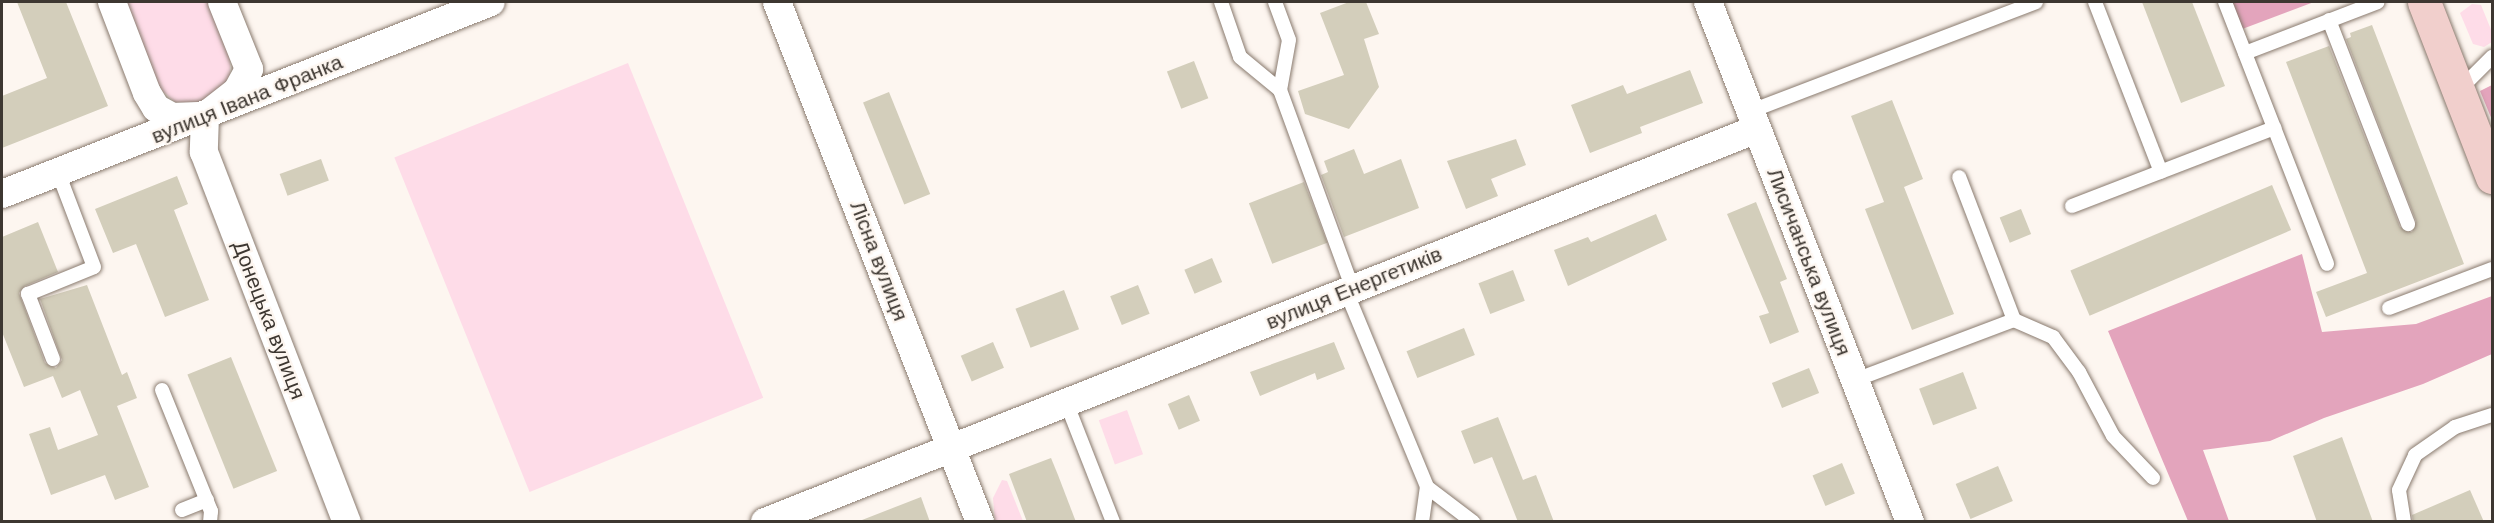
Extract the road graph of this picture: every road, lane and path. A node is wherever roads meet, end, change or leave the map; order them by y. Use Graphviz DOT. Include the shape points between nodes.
graph roads {
  1 [pos="112,2"];
  2 [pos="222,2"];
  3 [pos="491,2"];
  4 [pos="777,2"];
  5 [pos="1221,2"];
  6 [pos="1275,2"];
  7 [pos="1708,2"];
  8 [pos="2036,2"];
  9 [pos="2095,2"];
  10 [pos="2225,2"];
  11 [pos="2378,2"];
  12 [pos="2424,2"];
  13 [pos="2330,21"];
  14 [pos="2245,53"];
  15 [pos="2493,57"];
  16 [pos="1280,90"];
  17 [pos="2458,90"];
  18 [pos="205,116"];
  19 [pos="1754,120"];
  20 [pos="2274,128"];
  21 [pos="58,172"];
  22 [pos="2161,172"];
  23 [pos="1959,177"];
  24 [pos="2493,177"];
  25 [pos="2,194"];
  26 [pos="2072,206"];
  27 [pos="2408,224"];
  28 [pos="2327,264"];
  29 [pos="2493,268"];
  30 [pos="1350,290"];
  31 [pos="2389,308"];
  32 [pos="2014,320"];
  33 [pos="53,359"];
  34 [pos="1855,380"];
  35 [pos="162,390"];
  36 [pos="1066,402"];
  37 [pos="2493,415"];
  38 [pos="952,448"];
  39 [pos="2153,478"];
  40 [pos="1427,487"];
  41 [pos="207,500"];
  42 [pos="182,510"];
  43 [pos="210,522"];
  44 [pos="347,522"];
  45 [pos="765,522"];
  46 [pos="980,522"];
  47 [pos="1113,522"];
  48 [pos="1422,522"];
  49 [pos="1473,522"];
  50 [pos="1910,522"];
  51 [pos="2404,522"];
  1 -- 18 [label="street" via="156,108 172,117"];
  2 -- 18 [label="street" via="249,69 237,91"];
  3 -- 18 [label="street, вулиця Івана Франка"];
  4 -- 38 [label="street, Лісна вулиця"];
  5 -- 16 [label="lane" via="1240,57"];
  6 -- 16 [label="lane" via="1289,40"];
  7 -- 19 [label="street, Лисичанська вулиця"];
  8 -- 19 [label="lane"];
  9 -- 22 [label="lane"];
  10 -- 14 [label="lane"];
  11 -- 13 [label="lane"];
  12 -- 17 [label="main road"];
  13 -- 14 [label="lane"];
  13 -- 27 [label="lane"];
  14 -- 20 [label="lane"];
  15 -- 17 [label="lane"];
  16 -- 30 [label="lane"];
  17 -- 24 [label="main road"];
  18 -- 21 [label="street, вулиця Івана Франка"];
  18 -- 44 [label="street, Донецька вулиця" via="204,152"];
  19 -- 30 [label="street, вулиця Енергетиків"];
  19 -- 34 [label="street, Лисичанська вулиця"];
  20 -- 22 [label="lane"];
  20 -- 28 [label="lane"];
  21 -- 25 [label="street, вулиця Івана Франка"];
  21 -- 33 [label="lane" via="94,267 28,294"];
  22 -- 26 [label="lane"];
  23 -- 32 [label="lane"];
  29 -- 31 [label="lane"];
  30 -- 36 [label="street, вулиця Енергетиків"];
  30 -- 40 [label="lane"];
  32 -- 34 [label="lane"];
  32 -- 39 [label="lane" via="2053,337 2079,372 2113,436"];
  34 -- 50 [label="street, Лисичанська вулиця"];
  35 -- 41 [label="lane"];
  36 -- 38 [label="street, вулиця Енергетиків"];
  36 -- 47 [label="lane"];
  37 -- 51 [label="lane" via="2455,427 2415,455 2399,490"];
  38 -- 45 [label="street, вулиця Енергетиків"];
  38 -- 46 [label="street, Лісна вулиця"];
  40 -- 48 [label="lane"];
  40 -- 49 [label="lane"];
  41 -- 42 [label="lane"];
  41 -- 43 [label="lane"];
}
